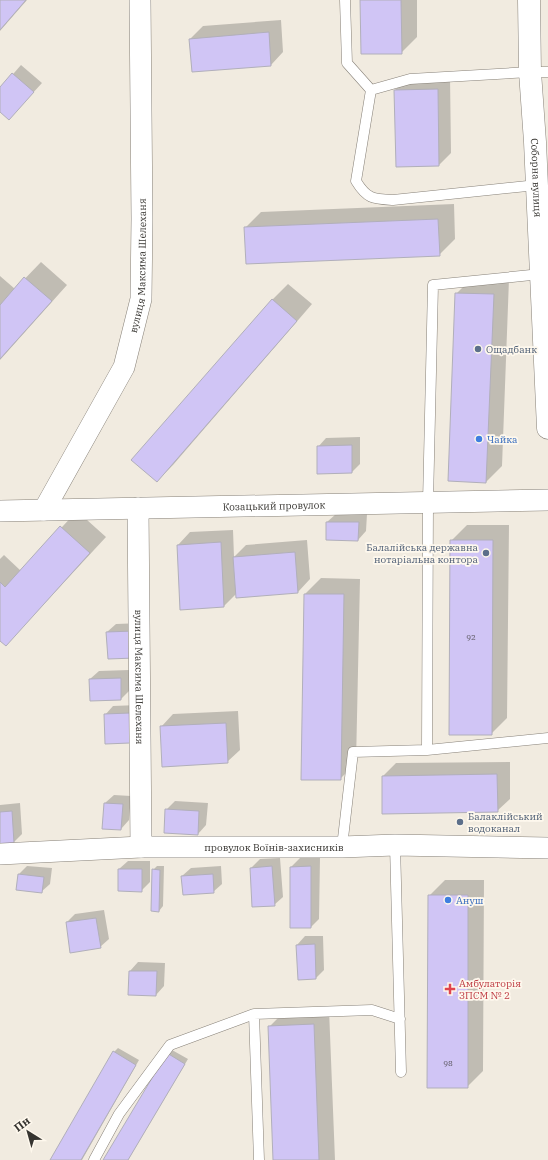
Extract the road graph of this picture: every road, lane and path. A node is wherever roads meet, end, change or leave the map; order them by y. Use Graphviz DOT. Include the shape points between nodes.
graph roads {
  1 [pos="140,0"];
  2 [pos="345,0"];
  3 [pos="529,0"];
  4 [pos="539,72"];
  5 [pos="371,90"];
  6 [pos="542,142"];
  7 [pos="537,185"];
  8 [pos="541,274"];
  9 [pos="548,428"];
  10 [pos="548,500"];
  11 [pos="428,502"];
  12 [pos="138,508"];
  13 [pos="0,510"];
  14 [pos="44,510"];
  15 [pos="548,738"];
  16 [pos="427,750"];
  17 [pos="395,845"];
  18 [pos="141,847"];
  19 [pos="342,847"];
  20 [pos="548,848"];
  21 [pos="0,854"];
  22 [pos="254,1014"];
  23 [pos="400,1019"];
  24 [pos="401,1072"];
  25 [pos="94,1160"];
  26 [pos="259,1160"];
  1 -- 14 [label="street, вулиця Максима Шелеханя" via="141,299 124,367"];
  2 -- 5 [label="lane" via="347,63"];
  3 -- 4 [label="street, Соборна вулиця"];
  4 -- 5 [label="lane" via="410,79"];
  4 -- 6 [label="street, Соборна вулиця"];
  5 -- 7 [label="lane" via="356,181 363,192 371,198 393,200"];
  6 -- 7 [label="street, Соборна вулиця"];
  7 -- 8 [label="street, Соборна вулиця"];
  8 -- 9 [label="street, Соборна вулиця"];
  8 -- 11 [label="lane" via="433,285"];
  10 -- 11 [label="street, Козацький провулок"];
  11 -- 12 [label="street, Козацький провулок"];
  11 -- 16 [label="lane"];
  12 -- 14 [label="street, Козацький провулок"];
  12 -- 18 [label="street, вулиця Максима Шелеханя"];
  13 -- 14 [label="street, Козацький провулок"];
  15 -- 16 [label="lane"];
  16 -- 19 [label="lane" via="353,752"];
  17 -- 19 [label="street, провулок Воїнів-захисників"];
  17 -- 20 [label="street, провулок Воїнів-захисників"];
  17 -- 23 [label="lane"];
  18 -- 19 [label="street, провулок Воїнів-захисників"];
  18 -- 21 [label="street, провулок Воїнів-захисників"];
  22 -- 23 [label="lane" via="372,1010"];
  22 -- 25 [label="lane" via="170,1045 119,1114"];
  22 -- 26 [label="lane"];
  23 -- 24 [label="lane"];
}
